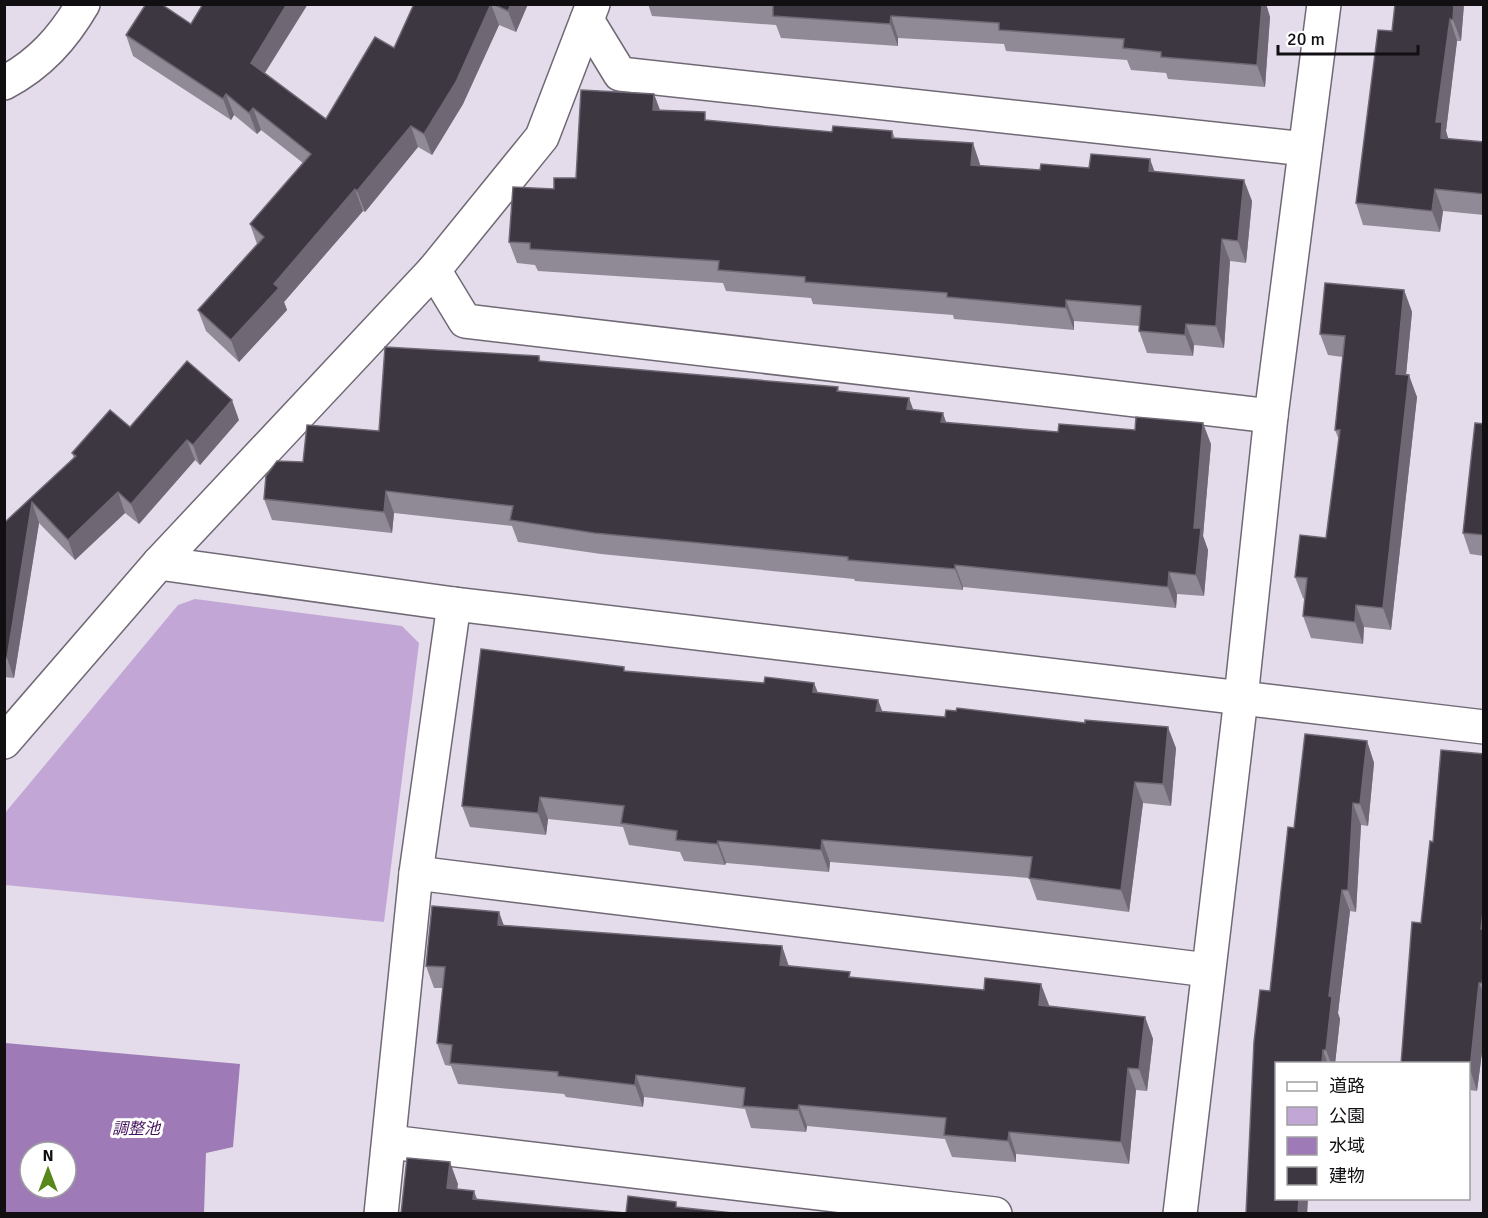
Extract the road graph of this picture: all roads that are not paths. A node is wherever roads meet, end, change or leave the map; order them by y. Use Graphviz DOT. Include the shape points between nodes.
graph roads {
  1 [pos="83,4"];
  2 [pos="1324,4"];
  3 [pos="590,12"];
  4 [pos="4,82"];
  5 [pos="1305,149"];
  6 [pos="434,270"];
  7 [pos="1271,416"];
  8 [pos="159,563"];
  9 [pos="454,604"];
  10 [pos="1241,698"];
  11 [pos="1484,727"];
  12 [pos="4,742"];
  13 [pos="416,873"];
  14 [pos="1208,970"];
  15 [pos="390,1142"];
  16 [pos="381,1214"];
  17 [pos="995,1214"];
  18 [pos="1180,1214"];
  1 -- 4 [label="street" via="67,31 44,56"];
  2 -- 5 [label="street"];
  3 -- 5 [label="street" via="620,74"];
  3 -- 6 [label="street" via="542,137"];
  5 -- 7 [label="street"];
  6 -- 7 [label="street" via="465,321"];
  6 -- 8 [label="street"];
  7 -- 10 [label="street"];
  8 -- 9 [label="street"];
  8 -- 12 [label="street"];
  9 -- 10 [label="street"];
  9 -- 13 [label="street"];
  10 -- 11 [label="street"];
  10 -- 14 [label="street"];
  13 -- 14 [label="street"];
  13 -- 15 [label="street"];
  14 -- 18 [label="street"];
  15 -- 16 [label="street"];
  15 -- 17 [label="street"];
}
